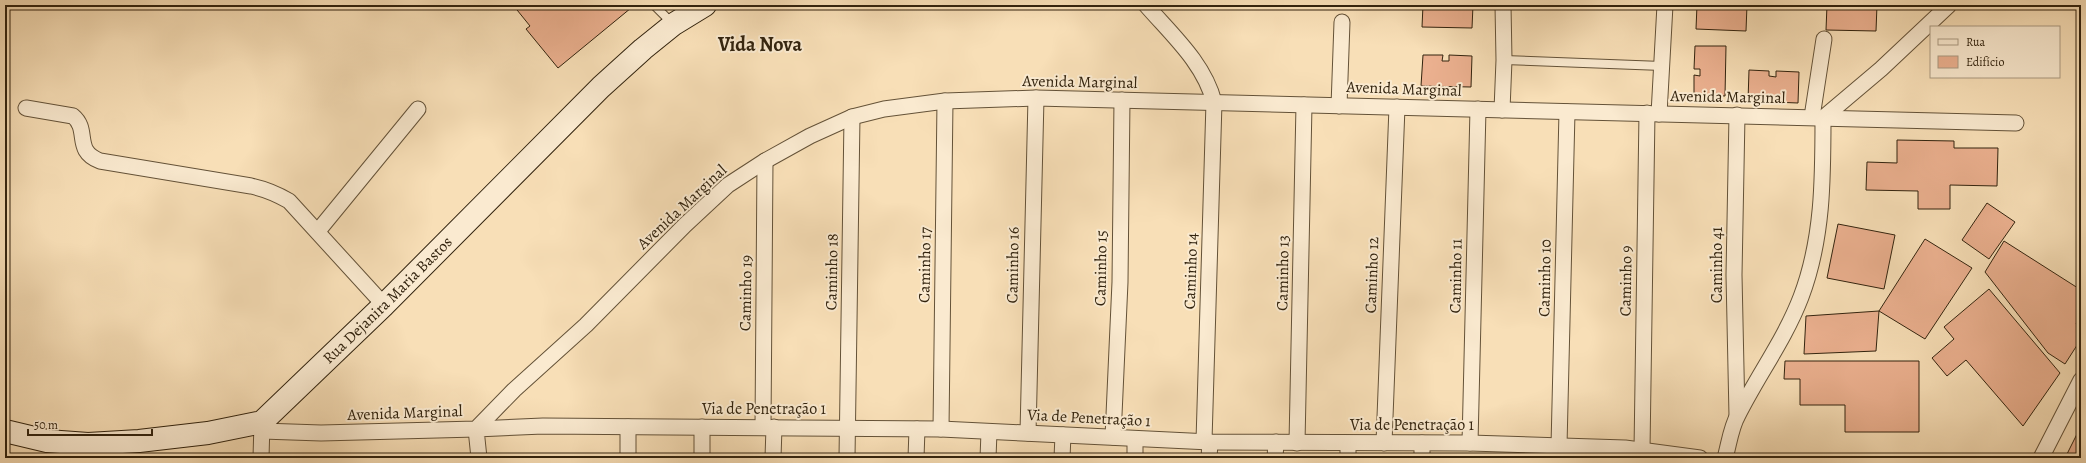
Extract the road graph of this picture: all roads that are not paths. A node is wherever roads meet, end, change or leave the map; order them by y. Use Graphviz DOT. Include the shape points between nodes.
graph roads {
  1 [pos="654,5"];
  2 [pos="705,5"];
  3 [pos="1146,5"];
  4 [pos="1503,5"];
  5 [pos="1665,5"];
  6 [pos="1949,5"];
  7 [pos="1342,22"];
  8 [pos="674,24"];
  9 [pos="1824,39"];
  10 [pos="1504,60"];
  11 [pos="1662,66"];
  12 [pos="1036,98"];
  13 [pos="1122,100"];
  14 [pos="946,102"];
  15 [pos="1214,102"];
  16 [pos="1304,105"];
  17 [pos="1339,106"];
  18 [pos="26,108"];
  19 [pos="1396,108"];
  20 [pos="418,109"];
  21 [pos="1478,109"];
  22 [pos="1502,110"];
  23 [pos="1567,112"];
  24 [pos="1653,114"];
  25 [pos="1737,115"];
  26 [pos="852,117"];
  27 [pos="1818,118"];
  28 [pos="2016,123"];
  29 [pos="765,161"];
  30 [pos="318,231"];
  31 [pos="384,305"];
  32 [pos="2081,380"];
  33 [pos="1737,416"];
  34 [pos="262,427"];
  35 [pos="628,427"];
  36 [pos="702,427"];
  37 [pos="769,427"];
  38 [pos="848,428"];
  39 [pos="476,429"];
  40 [pos="916,429"];
  41 [pos="941,429"];
  42 [pos="5,431"];
  43 [pos="989,432"];
  44 [pos="1028,433"];
  45 [pos="1063,435"];
  46 [pos="1113,437"];
  47 [pos="1135,439"];
  48 [pos="1207,441"];
  49 [pos="1276,442"];
  50 [pos="1297,443"];
  51 [pos="1384,443"];
  52 [pos="1470,443"];
  53 [pos="1559,446"];
  54 [pos="1642,450"];
  55 [pos="1348,451"];
  56 [pos="1422,451"];
  57 [pos="1622,453"];
  58 [pos="261,458"];
  59 [pos="479,458"];
  60 [pos="628,458"];
  61 [pos="702,458"];
  62 [pos="774,458"];
  63 [pos="847,458"];
  64 [pos="916,458"];
  65 [pos="988,458"];
  66 [pos="1062,458"];
  67 [pos="1135,458"];
  68 [pos="1209,458"];
  69 [pos="1275,458"];
  70 [pos="1700,458"];
  71 [pos="1725,458"];
  72 [pos="2041,458"];
  1 -- 8 [label="lane"];
  2 -- 8 [label="main road, Rua Dejanira Maria Bastos"];
  3 -- 15 [label="street" via="1196,63 1210,88"];
  4 -- 10 [label="street"];
  5 -- 11 [label="street, Caminho 9"];
  6 -- 27 [label="street" via="1881,69"];
  7 -- 17 [label="street"];
  8 -- 31 [label="main road, Rua Dejanira Maria Bastos" via="601,87"];
  9 -- 27 [label="street"];
  10 -- 11 [label="lane"];
  10 -- 22 [label="street"];
  11 -- 24 [label="street, Caminho 9"];
  12 -- 13 [label="street, Avenida Marginal"];
  12 -- 14 [label="street, Avenida Marginal"];
  12 -- 44 [label="street, Caminho 16"];
  13 -- 15 [label="street, Avenida Marginal"];
  13 -- 46 [label="street, Caminho 15" via="1120,282"];
  14 -- 26 [label="street, Avenida Marginal" via="910,105"];
  14 -- 41 [label="street, Caminho 17"];
  15 -- 16 [label="street, Avenida Marginal"];
  15 -- 48 [label="street, Caminho 14"];
  16 -- 17 [label="street, Avenida Marginal"];
  16 -- 50 [label="street, Caminho 13"];
  17 -- 19 [label="street, Avenida Marginal"];
  18 -- 30 [label="street" via="73,116 80,124 85,150 92,158 267,190 289,201"];
  19 -- 21 [label="street, Avenida Marginal"];
  19 -- 51 [label="street, Caminho 12"];
  20 -- 30 [label="street"];
  21 -- 22 [label="street, Avenida Marginal"];
  21 -- 52 [label="street, Caminho 11"];
  22 -- 23 [label="street, Avenida Marginal"];
  23 -- 24 [label="street, Avenida Marginal"];
  23 -- 53 [label="street, Caminho 10"];
  24 -- 25 [label="street, Avenida Marginal"];
  24 -- 54 [label="street, Caminho 9"];
  25 -- 27 [label="street, Avenida Marginal"];
  25 -- 33 [label="street, Caminho 41" via="1734,276"];
  26 -- 29 [label="street, Avenida Marginal" via="810,136"];
  26 -- 38 [label="street, Caminho 18"];
  27 -- 28 [label="street, Avenida Marginal"];
  27 -- 33 [label="street" via="1821,205 1816,247 1801,298"];
  29 -- 37 [label="street, Caminho 19"];
  29 -- 39 [label="street, Avenida Marginal" via="728,185"];
  30 -- 31 [label="street"];
  31 -- 34 [label="main road, Rua Dejanira Maria Bastos"];
  32 -- 72 [label="street"];
  33 -- 71 [label="street"];
  34 -- 39 [label="street, Avenida Marginal" via="321,433"];
  34 -- 42 [label="main road" via="88,444 47,441"];
  34 -- 58 [label="street"];
  35 -- 36 [label="street, Via de Penetração 1"];
  35 -- 39 [label="street, Via de Penetração 1" via="514,426"];
  35 -- 60 [label="street"];
  36 -- 37 [label="street, Via de Penetração 1"];
  36 -- 61 [label="street"];
  37 -- 38 [label="street, Via de Penetração 1"];
  37 -- 62 [label="street, Caminho 19"];
  38 -- 40 [label="street, Via de Penetração 1"];
  38 -- 63 [label="street, Caminho 18"];
  39 -- 59 [label="street"];
  40 -- 41 [label="street, Via de Penetração 1"];
  40 -- 64 [label="street"];
  41 -- 43 [label="street, Via de Penetração 1"];
  43 -- 44 [label="street, Via de Penetração 1"];
  43 -- 65 [label="street"];
  44 -- 45 [label="street, Via de Penetração 1"];
  45 -- 46 [label="street, Via de Penetração 1"];
  45 -- 66 [label="street"];
  46 -- 47 [label="street, Via de Penetração 1"];
  47 -- 48 [label="street, Via de Penetração 1"];
  47 -- 67 [label="street"];
  48 -- 49 [label="street, Via de Penetração 1"];
  48 -- 68 [label="street, Caminho 14"];
  49 -- 50 [label="street, Via de Penetração 1"];
  49 -- 69 [label="street"];
  50 -- 55 [label="street, Via de Penetração 1"];
  51 -- 55 [label="street, Via de Penetração 1"];
  51 -- 56 [label="street, Via de Penetração 1"];
  52 -- 53 [label="street, Via de Penetração 1"];
  52 -- 56 [label="street, Via de Penetração 1"];
  53 -- 57 [label="street, Via de Penetração 1"];
  54 -- 57 [label="street, Via de Penetração 1"];
  54 -- 70 [label="street, Via de Penetração 1"];
}
